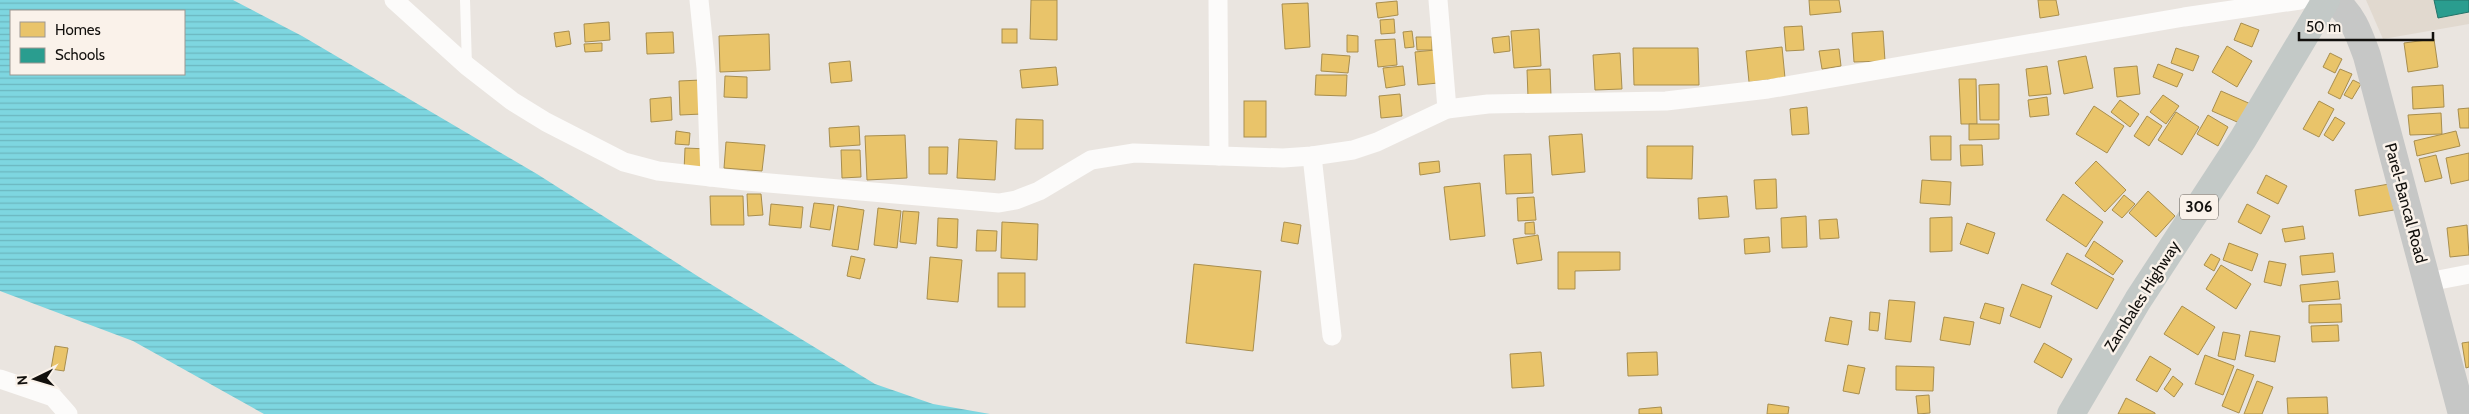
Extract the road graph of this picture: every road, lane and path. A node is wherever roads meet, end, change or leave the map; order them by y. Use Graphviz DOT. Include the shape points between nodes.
graph roads {
  1 [pos="394,0"];
  2 [pos="465,0"];
  3 [pos="699,0"];
  4 [pos="1218,0"];
  5 [pos="1438,0"];
  6 [pos="2300,0"];
  7 [pos="2326,0"];
  8 [pos="2334,0"];
  9 [pos="2184,9"];
  10 [pos="467,66"];
  11 [pos="1447,109"];
  12 [pos="1219,156"];
  13 [pos="1312,156"];
  14 [pos="710,177"];
  15 [pos="2469,274"];
  16 [pos="2428,282"];
  17 [pos="1332,336"];
  18 [pos="1,382"];
  19 [pos="68,414"];
  20 [pos="2071,414"];
  21 [pos="2462,414"];
  1 -- 10 [label="street"];
  2 -- 10 [label="lane"];
  3 -- 14 [label="street" via="706,68"];
  4 -- 12 [label="street"];
  5 -- 11 [label="street"];
  6 -- 9 [label="street"];
  7 -- 20 [label="main road, Zambales Highway / 306" via="2243,139 2138,300"];
  8 -- 16 [label="main road, Parel-Bancal Road" via="2358,28"];
  9 -- 11 [label="street" via="1768,90 1666,101 1488,104"];
  10 -- 14 [label="street" via="512,101 546,122 624,162 658,171"];
  11 -- 13 [label="street" via="1378,142 1353,150"];
  12 -- 13 [label="street"];
  12 -- 14 [label="street" via="1134,153 1091,160 1040,192 999,203"];
  13 -- 17 [label="street"];
  15 -- 16 [label="street"];
  16 -- 21 [label="main road, Parel-Bancal Road"];
  18 -- 19 [label="street" via="54,397"];
}
